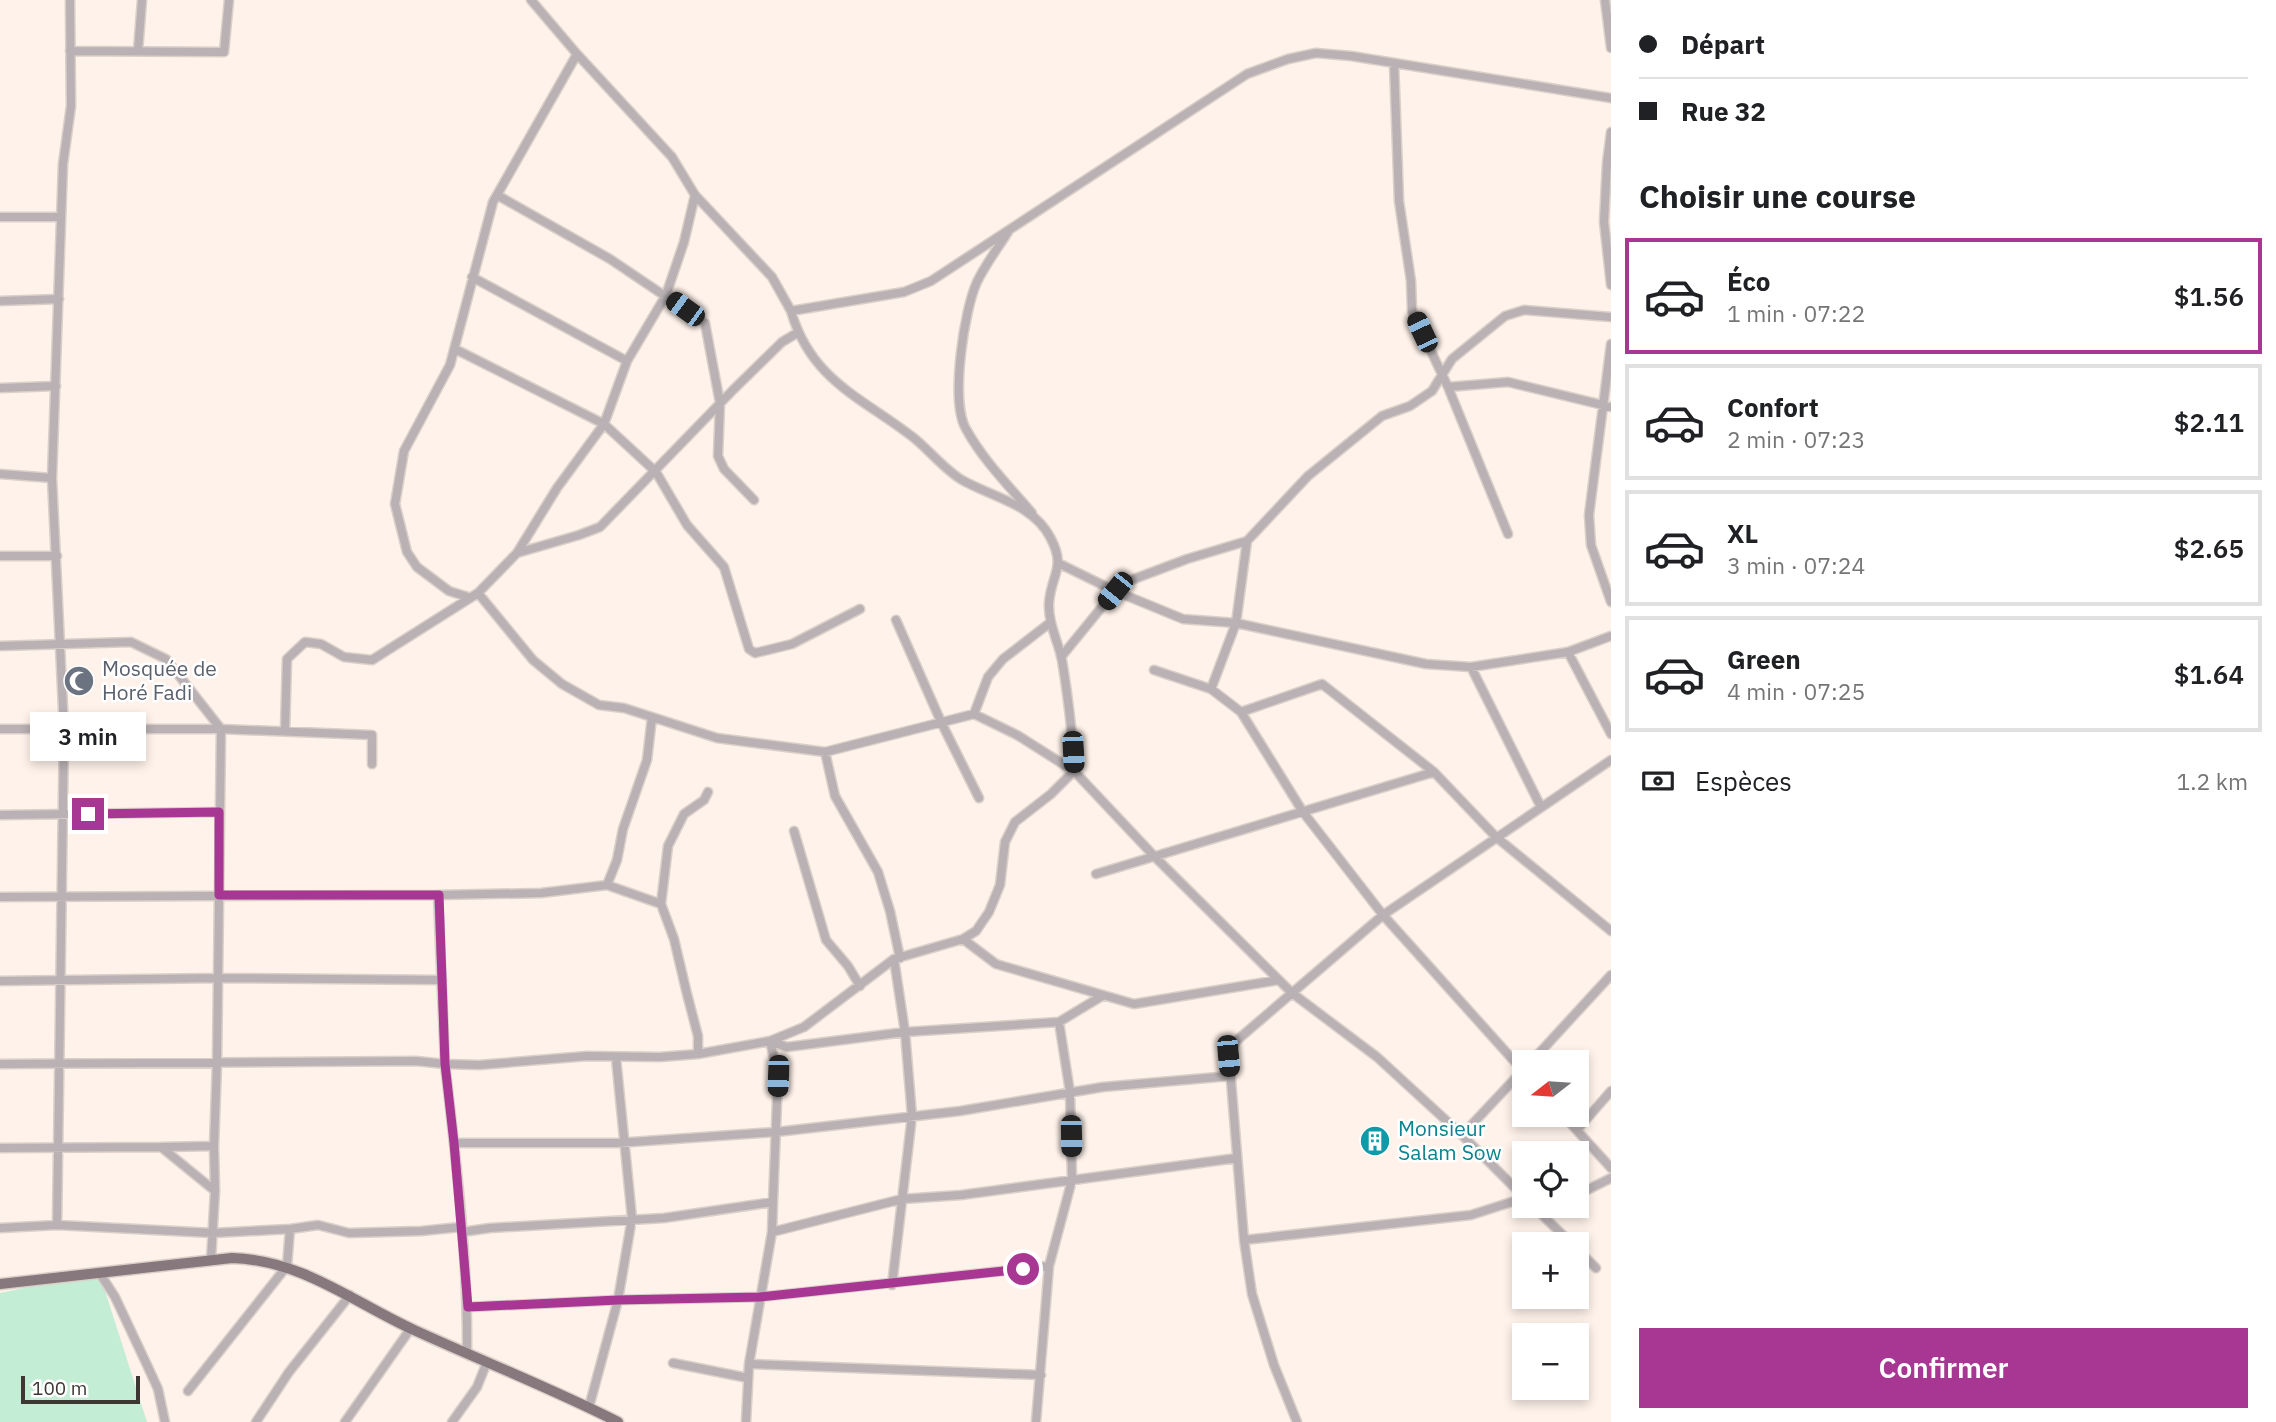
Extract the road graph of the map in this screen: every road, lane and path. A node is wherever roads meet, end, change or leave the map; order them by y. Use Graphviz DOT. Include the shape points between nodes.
graph roads {
  1 [pos="70,0"];
  2 [pos="142,0"];
  3 [pos="229,0"];
  4 [pos="531,0"];
  5 [pos="1605,0"];
  6 [pos="1611,46"];
  7 [pos="71,51"];
  8 [pos="138,51"];
  9 [pos="577,54"];
  10 [pos="1394,63"];
  11 [pos="1611,98"];
  12 [pos="1611,132"];
  13 [pos="498,195"];
  14 [pos="695,195"];
  15 [pos="0,217"];
  16 [pos="61,217"];
  17 [pos="1010,229"];
  18 [pos="472,277"];
  19 [pos="1611,285"];
  20 [pos="666,295"];
  21 [pos="59,299"];
  22 [pos="0,302"];
  23 [pos="791,311"];
  24 [pos="1611,317"];
  25 [pos="797,333"];
  26 [pos="1611,344"];
  27 [pos="455,349"];
  28 [pos="626,361"];
  29 [pos="1442,374"];
  30 [pos="56,386"];
  31 [pos="1448,387"];
  32 [pos="0,388"];
  33 [pos="720,403"];
  34 [pos="1607,406"];
  35 [pos="604,424"];
  36 [pos="656,472"];
  37 [pos="0,474"];
  38 [pos="52,478"];
  39 [pos="754,500"];
  40 [pos="1038,519"];
  41 [pos="1508,534"];
  42 [pos="1247,541"];
  43 [pos="517,553"];
  44 [pos="0,556"];
  45 [pos="57,556"];
  46 [pos="1060,564"];
  47 [pos="1115,591"];
  48 [pos="478,593"];
  49 [pos="468,597"];
  50 [pos="1611,602"];
  51 [pos="860,609"];
  52 [pos="896,620"];
  53 [pos="1051,622"];
  54 [pos="1236,623"];
  55 [pos="1611,636"];
  56 [pos="0,646"];
  57 [pos="61,646"];
  58 [pos="1567,652"];
  59 [pos="1061,657"];
  60 [pos="1471,667"];
  61 [pos="1154,670"];
  62 [pos="1211,689"];
  63 [pos="1241,712"];
  64 [pos="974,714"];
  65 [pos="652,717"];
  66 [pos="942,724"];
  67 [pos="0,729"];
  68 [pos="64,729"];
  69 [pos="221,729"];
  70 [pos="285,730"];
  71 [pos="1611,734"];
  72 [pos="825,752"];
  73 [pos="1611,760"];
  74 [pos="372,764"];
  75 [pos="1074,771"];
  76 [pos="1434,772"];
  77 [pos="708,792"];
  78 [pos="979,798"];
  79 [pos="1541,807"];
  80 [pos="219,812"];
  81 [pos="1303,812"];
  82 [pos="62,814"];
  83 [pos="0,815"];
  84 [pos="794,831"];
  85 [pos="1496,837"];
  86 [pos="1155,856"];
  87 [pos="1097,874"];
  88 [pos="607,885"];
  89 [pos="219,895"];
  90 [pos="439,895"];
  91 [pos="0,897"];
  92 [pos="63,897"];
  93 [pos="661,904"];
  94 [pos="1382,915"];
  95 [pos="1611,931"];
  96 [pos="963,939"];
  97 [pos="897,959"];
  98 [pos="1611,975"];
  99 [pos="218,978"];
  100 [pos="59,980"];
  101 [pos="442,980"];
  102 [pos="1279,980"];
  103 [pos="0,981"];
  104 [pos="860,986"];
  105 [pos="1292,993"];
  106 [pos="1102,996"];
  107 [pos="1059,1022"];
  108 [pos="905,1032"];
  109 [pos="771,1041"];
  110 [pos="1542,1050"];
  111 [pos="698,1054"];
  112 [pos="616,1058"];
  113 [pos="1512,1058"];
  114 [pos="60,1063"];
  115 [pos="217,1063"];
  116 [pos="0,1064"];
  117 [pos="445,1064"];
  118 [pos="1230,1076"];
  119 [pos="1512,1083"];
  120 [pos="1611,1091"];
  121 [pos="1070,1092"];
  122 [pos="912,1116"];
  123 [pos="1574,1127"];
  124 [pos="1577,1130"];
  125 [pos="776,1132"];
  126 [pos="1462,1135"];
  127 [pos="454,1143"];
  128 [pos="625,1143"];
  129 [pos="214,1146"];
  130 [pos="58,1147"];
  131 [pos="161,1147"];
  132 [pos="0,1148"];
  133 [pos="1237,1158"];
  134 [pos="1611,1168"];
  135 [pos="1611,1178"];
  136 [pos="1072,1180"];
  137 [pos="1512,1185"];
  138 [pos="1589,1189"];
  139 [pos="215,1191"];
  140 [pos="902,1199"];
  141 [pos="1512,1201"];
  142 [pos="773,1202"];
  143 [pos="632,1218"];
  144 [pos="1546,1218"];
  145 [pos="57,1225"];
  146 [pos="0,1228"];
  147 [pos="290,1229"];
  148 [pos="462,1229"];
  149 [pos="772,1232"];
  150 [pos="1560,1232"];
  151 [pos="213,1233"];
  152 [pos="1244,1240"];
  153 [pos="211,1260"];
  154 [pos="1589,1261"];
  155 [pos="287,1266"];
  156 [pos="1049,1266"];
  157 [pos="1596,1268"];
  158 [pos="99,1272"];
  159 [pos="0,1284"];
  160 [pos="892,1284"];
  161 [pos="350,1295"];
  162 [pos="760,1297"];
  163 [pos="618,1300"];
  164 [pos="468,1307"];
  165 [pos="411,1328"];
  166 [pos="467,1353"];
  167 [pos="487,1362"];
  168 [pos="673,1363"];
  169 [pos="749,1364"];
  170 [pos="1041,1375"];
  171 [pos="748,1378"];
  172 [pos="188,1391"];
  173 [pos="589,1407"];
  174 [pos="166,1422"];
  175 [pos="256,1422"];
  176 [pos="345,1422"];
  177 [pos="452,1422"];
  178 [pos="618,1422"];
  179 [pos="746,1422"];
  180 [pos="1036,1422"];
  181 [pos="1297,1422"];
  1 -- 7 [label="street"];
  2 -- 8 [label="street"];
  3 -- 8 [label="street" via="224,52"];
  4 -- 9 [label="street"];
  5 -- 6 [label="street"];
  7 -- 8 [label="street"];
  7 -- 16 [label="street"];
  9 -- 13 [label="street"];
  9 -- 14 [label="street" via="672,157"];
  10 -- 11 [label="street"];
  10 -- 17 [label="street" via="1316,54 1247,74"];
  10 -- 29 [label="street" via="1399,201 1412,311"];
  12 -- 19 [label="street" via="1604,222"];
  13 -- 18 [label="street"];
  13 -- 20 [label="street"];
  14 -- 20 [label="street"];
  14 -- 23 [label="street" via="772,277"];
  15 -- 16 [label="street"];
  16 -- 21 [label="street"];
  17 -- 23 [label="street" via="931,281 904,292"];
  17 -- 40 [label="street" via="977,282 966,314 959,387 964,426"];
  18 -- 27 [label="street"];
  18 -- 28 [label="street"];
  20 -- 28 [label="street"];
  20 -- 33 [label="street" via="705,323"];
  21 -- 22 [label="street"];
  21 -- 30 [label="street"];
  23 -- 25 [label="street"];
  24 -- 29 [label="street" via="1524,310 1505,316 1452,359"];
  25 -- 33 [label="street"];
  25 -- 40 [label="street" via="842,389 913,437 961,479"];
  26 -- 34 [label="street"];
  27 -- 35 [label="street"];
  27 -- 49 [label="street" via="404,452 395,504 407,552 417,567 449,591"];
  28 -- 35 [label="street"];
  29 -- 31 [label="street"];
  29 -- 42 [label="street" via="1432,391 1381,416 1308,476"];
  30 -- 32 [label="street"];
  30 -- 38 [label="street"];
  31 -- 34 [label="street" via="1508,382"];
  31 -- 41 [label="street"];
  33 -- 36 [label="street"];
  33 -- 39 [label="street" via="718,456 724,469"];
  34 -- 50 [label="street" via="1589,515 1591,545"];
  35 -- 36 [label="street"];
  35 -- 43 [label="street"];
  36 -- 43 [label="street" via="600,527"];
  36 -- 51 [label="street" via="687,525 724,567 749,649 755,653 792,644"];
  37 -- 38 [label="street"];
  38 -- 45 [label="street"];
  40 -- 46 [label="street"];
  42 -- 47 [label="street" via="1126,582"];
  42 -- 54 [label="street"];
  43 -- 48 [label="street"];
  44 -- 45 [label="street"];
  45 -- 57 [label="street"];
  46 -- 47 [label="street"];
  46 -- 53 [label="street" via="1051,591"];
  47 -- 54 [label="street" via="1183,619"];
  47 -- 59 [label="street"];
  48 -- 49 [label="street"];
  48 -- 65 [label="street" via="533,660 562,684 599,705"];
  49 -- 70 [label="street" via="372,660 344,657 321,644 304,642 287,659"];
  52 -- 66 [label="street"];
  53 -- 59 [label="street"];
  53 -- 64 [label="street" via="988,677"];
  54 -- 60 [label="street" via="1426,664"];
  54 -- 62 [label="street"];
  55 -- 58 [label="street"];
  56 -- 57 [label="street"];
  57 -- 68 [label="street"];
  57 -- 69 [label="street" via="131,642 166,659"];
  58 -- 60 [label="street"];
  58 -- 71 [label="street"];
  59 -- 75 [label="street"];
  60 -- 79 [label="street"];
  61 -- 62 [label="street"];
  62 -- 63 [label="street"];
  63 -- 76 [label="street" via="1322,684"];
  63 -- 81 [label="street"];
  64 -- 66 [label="street"];
  64 -- 75 [label="street"];
  65 -- 72 [label="street" via="718,738"];
  65 -- 88 [label="street" via="647,760"];
  66 -- 72 [label="street"];
  66 -- 78 [label="street"];
  67 -- 68 [label="street"];
  68 -- 69 [label="street"];
  68 -- 82 [label="street"];
  69 -- 70 [label="street"];
  69 -- 80 [label="street"];
  70 -- 74 [label="street" via="372,735"];
  72 -- 97 [label="street" via="835,796 878,872"];
  73 -- 79 [label="street"];
  75 -- 86 [label="street"];
  75 -- 96 [label="street" via="1015,822 1005,842 1000,885 989,912 976,931"];
  76 -- 81 [label="street"];
  76 -- 85 [label="street"];
  77 -- 93 [label="street" via="684,814 668,846"];
  79 -- 85 [label="street"];
  80 -- 82 [label="street"];
  80 -- 89 [label="street"];
  81 -- 86 [label="street"];
  81 -- 94 [label="street"];
  82 -- 83 [label="street"];
  82 -- 92 [label="street"];
  84 -- 104 [label="street" via="827,940"];
  85 -- 94 [label="street"];
  85 -- 95 [label="street"];
  86 -- 87 [label="street"];
  86 -- 102 [label="street"];
  88 -- 90 [label="street" via="541,893"];
  88 -- 93 [label="street"];
  89 -- 90 [label="street"];
  89 -- 92 [label="street"];
  89 -- 99 [label="street"];
  90 -- 101 [label="street"];
  91 -- 92 [label="street"];
  92 -- 100 [label="street"];
  93 -- 111 [label="street" via="698,1036"];
  94 -- 105 [label="street"];
  94 -- 113 [label="street"];
  96 -- 97 [label="street"];
  96 -- 106 [label="street" via="996,964"];
  97 -- 104 [label="street"];
  97 -- 108 [label="street"];
  98 -- 110 [label="street"];
  99 -- 100 [label="street"];
  99 -- 101 [label="street"];
  99 -- 115 [label="street"];
  100 -- 103 [label="street"];
  100 -- 114 [label="street"];
  101 -- 117 [label="street"];
  102 -- 105 [label="street"];
  102 -- 106 [label="street" via="1134,1004"];
  104 -- 109 [label="street" via="804,1027"];
  105 -- 118 [label="street" via="1236,1041 1228,1056"];
  105 -- 126 [label="street" via="1377,1058"];
  106 -- 107 [label="street"];
  107 -- 108 [label="street"];
  107 -- 121 [label="street"];
  108 -- 109 [label="street" via="787,1047"];
  108 -- 122 [label="street"];
  109 -- 111 [label="street"];
  109 -- 125 [label="street" via="778,1076"];
  111 -- 112 [label="street"];
  112 -- 117 [label="street"];
  112 -- 128 [label="street"];
  114 -- 115 [label="street"];
  114 -- 116 [label="street"];
  114 -- 130 [label="street"];
  115 -- 117 [label="street"];
  115 -- 129 [label="street"];
  117 -- 127 [label="street"];
  118 -- 121 [label="street"];
  118 -- 133 [label="street"];
  119 -- 126 [label="street"];
  120 -- 124 [label="street"];
  121 -- 122 [label="street"];
  121 -- 136 [label="street"];
  122 -- 125 [label="street"];
  122 -- 140 [label="street"];
  123 -- 124 [label="street"];
  124 -- 134 [label="street"];
  125 -- 128 [label="street"];
  125 -- 142 [label="street"];
  126 -- 137 [label="street"];
  127 -- 128 [label="street"];
  127 -- 148 [label="street"];
  128 -- 143 [label="street"];
  129 -- 131 [label="street"];
  129 -- 139 [label="street"];
  130 -- 131 [label="street"];
  130 -- 132 [label="street"];
  130 -- 145 [label="street"];
  131 -- 139 [label="street"];
  133 -- 136 [label="street"];
  133 -- 152 [label="street"];
  135 -- 138 [label="street"];
  136 -- 140 [label="street"];
  136 -- 156 [label="street"];
  139 -- 151 [label="street"];
  140 -- 149 [label="street"];
  140 -- 160 [label="street"];
  141 -- 152 [label="street" via="1471,1215"];
  142 -- 143 [label="street" via="664,1218"];
  142 -- 149 [label="street"];
  143 -- 148 [label="street"];
  143 -- 163 [label="street"];
  144 -- 150 [label="street"];
  145 -- 146 [label="street"];
  145 -- 151 [label="street"];
  147 -- 148 [label="street" via="318,1225 349,1233"];
  147 -- 151 [label="street"];
  147 -- 155 [label="street"];
  148 -- 164 [label="street"];
  149 -- 162 [label="street"];
  151 -- 153 [label="street"];
  152 -- 181 [label="street" via="1252,1294"];
  153 -- 155 [label="main road" via="250,1259"];
  153 -- 158 [label="main road"];
  154 -- 157 [label="street"];
  155 -- 161 [label="main road"];
  155 -- 172 [label="street"];
  156 -- 160 [label="street"];
  156 -- 170 [label="street"];
  158 -- 159 [label="main road"];
  158 -- 174 [label="street" via="158,1389"];
  160 -- 162 [label="street"];
  161 -- 165 [label="main road"];
  161 -- 175 [label="street"];
  162 -- 163 [label="street"];
  162 -- 169 [label="street"];
  163 -- 164 [label="street"];
  163 -- 173 [label="street"];
  164 -- 166 [label="street"];
  165 -- 166 [label="main road"];
  165 -- 176 [label="street"];
  166 -- 167 [label="main road"];
  167 -- 173 [label="main road"];
  167 -- 177 [label="street" via="477,1387"];
  168 -- 171 [label="street"];
  169 -- 170 [label="street"];
  169 -- 171 [label="street"];
  170 -- 180 [label="street"];
  171 -- 179 [label="street"];
  173 -- 178 [label="main road"];
}
